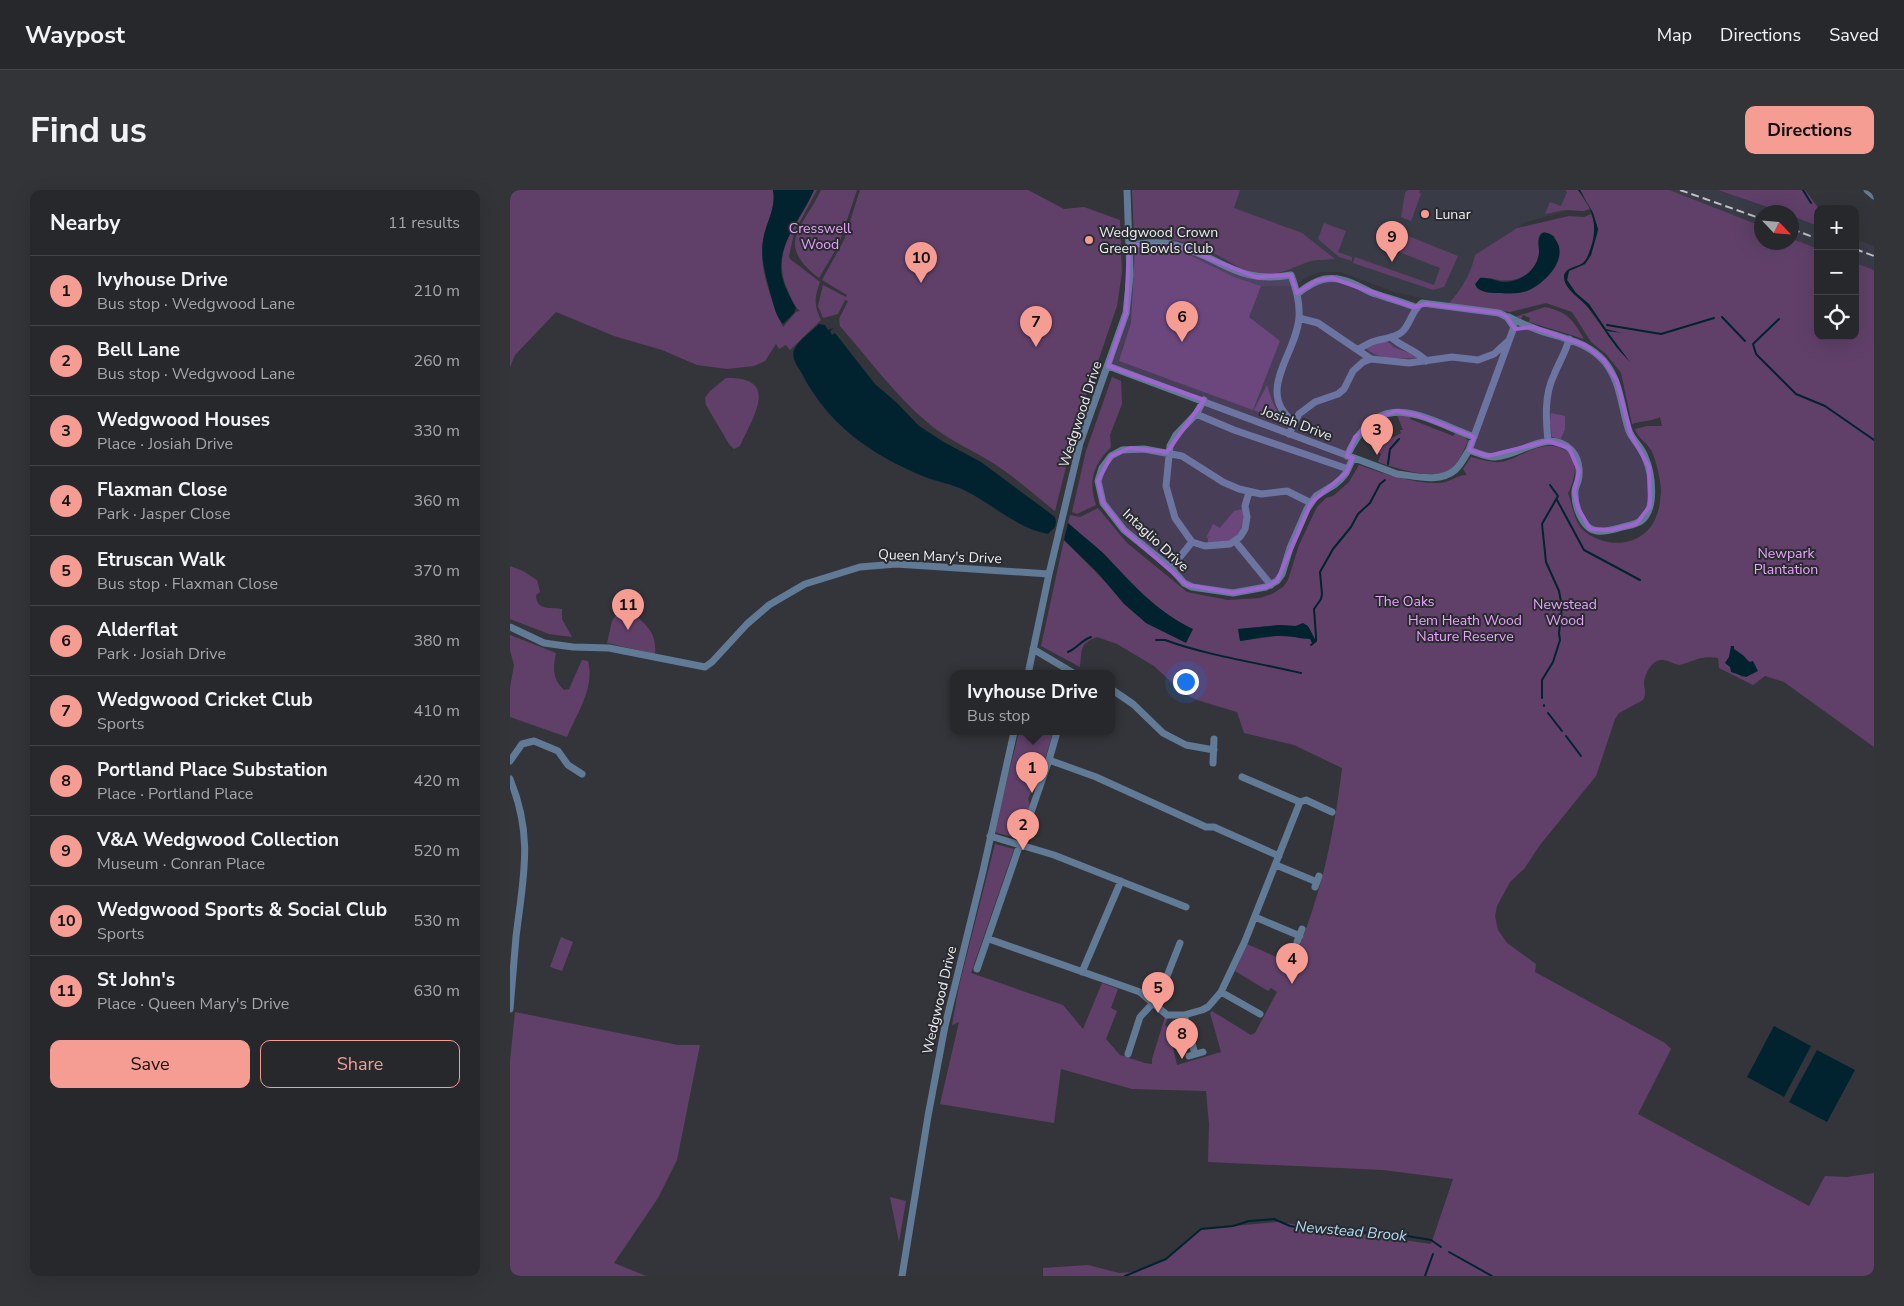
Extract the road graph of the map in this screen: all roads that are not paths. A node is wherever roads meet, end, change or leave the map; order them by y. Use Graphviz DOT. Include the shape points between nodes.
graph roads {
  1 [pos="1127,190"];
  2 [pos="1867,190"];
  3 [pos="1874,196"];
  4 [pos="1129,245"];
  5 [pos="1297,294"];
  6 [pos="1417,308"];
  7 [pos="1507,316"];
  8 [pos="1299,318"];
  9 [pos="1532,327"];
  10 [pos="1511,336"];
  11 [pos="1391,338"];
  12 [pos="1569,338"];
  13 [pos="1358,349"];
  14 [pos="1372,359"];
  15 [pos="1426,361"];
  16 [pos="1108,366"];
  17 [pos="1204,400"];
  18 [pos="1196,414"];
  19 [pos="1294,422"];
  20 [pos="1289,434"];
  21 [pos="1474,437"];
  22 [pos="1548,441"];
  23 [pos="1469,450"];
  24 [pos="1169,453"];
  25 [pos="1350,457"];
  26 [pos="1348,469"];
  27 [pos="1249,492"];
  28 [pos="1311,503"];
  29 [pos="1235,541"];
  30 [pos="1192,542"];
  31 [pos="1171,568"];
  32 [pos="1048,574"];
  33 [pos="1271,585"];
  34 [pos="510,627"];
  35 [pos="1033,649"];
  36 [pos="1029,670"];
  37 [pos="1067,670"];
  38 [pos="1115,693"];
  39 [pos="1013,735"];
  40 [pos="1056,735"];
  41 [pos="1214,739"];
  42 [pos="1214,750"];
  43 [pos="510,760"];
  44 [pos="1049,760"];
  45 [pos="1213,763"];
  46 [pos="582,774"];
  47 [pos="1242,777"];
  48 [pos="510,779"];
  49 [pos="1300,802"];
  50 [pos="1332,812"];
  51 [pos="990,836"];
  52 [pos="1020,844"];
  53 [pos="1279,856"];
  54 [pos="1276,865"];
  55 [pos="1121,881"];
  56 [pos="1317,882"];
  57 [pos="1186,907"];
  58 [pos="1255,917"];
  59 [pos="1300,936"];
  60 [pos="988,940"];
  61 [pos="1180,943"];
  62 [pos="977,969"];
  63 [pos="1082,972"];
  64 [pos="1221,992"];
  65 [pos="1147,996"];
  66 [pos="1152,1004"];
  67 [pos="510,1009"];
  68 [pos="1260,1014"];
  69 [pos="1184,1015"];
  70 [pos="1127,1052"];
  71 [pos="1196,1054"];
  72 [pos="902,1276"];
  1 -- 4 [label="street, Wedgwood Drive"];
  2 -- 3 [label="street"];
  4 -- 5 [label="street" via="1176,245 1236,272 1256,277 1291,276"];
  4 -- 16 [label="street, Wedgwood Drive" via="1130,281 1126,314"];
  5 -- 6 [label="street" via="1316,281 1340,279"];
  5 -- 8 [label="street"];
  6 -- 7 [label="street" via="1426,304"];
  6 -- 11 [label="street" via="1405,329"];
  7 -- 9 [label="street"];
  7 -- 10 [label="street" via="1514,327"];
  8 -- 13 [label="street" via="1318,323"];
  8 -- 19 [label="street" via="1276,390 1278,404 1286,417"];
  9 -- 10 [label="street" via="1517,329"];
  9 -- 12 [label="street"];
  10 -- 15 [label="street" via="1494,354 1483,359 1448,357"];
  10 -- 21 [label="street, Josiah Drive"];
  11 -- 13 [label="street" via="1373,341"];
  11 -- 15 [label="street"];
  12 -- 22 [label="street" via="1550,387 1546,410"];
  12 -- 22 [label="street" via="1585,345 1604,360 1617,381 1630,435 1645,454 1649,466 1652,481 1647,514 1636,524 1611,530 1596,531 1586,526 1574,492 1579,473 1576,457 1562,444"];
  13 -- 14 [label="street"];
  14 -- 15 [label="street" via="1409,363"];
  14 -- 19 [label="street" via="1357,366 1338,394 1316,402 1299,414"];
  16 -- 17 [label="street, Josiah Drive"];
  16 -- 32 [label="street, Wedgwood Drive" via="1080,443"];
  17 -- 18 [label="street"];
  17 -- 20 [label="street, Josiah Drive"];
  18 -- 24 [label="street" via="1176,435"];
  18 -- 26 [label="street"];
  19 -- 20 [label="street"];
  20 -- 25 [label="street, Josiah Drive"];
  21 -- 23 [label="street, Josiah Drive"];
  21 -- 25 [label="street" via="1417,415 1396,411 1367,425 1354,440"];
  22 -- 23 [label="street" via="1498,457"];
  23 -- 25 [label="street, Josiah Drive" via="1450,474 1426,478 1397,474"];
  24 -- 27 [label="street, Intaglio Drive" via="1182,456 1223,482"];
  24 -- 30 [label="street" via="1166,486 1170,506"];
  24 -- 31 [label="street, Intaglio Drive" via="1122,450 1107,461 1098,481 1103,503 1124,530"];
  25 -- 26 [label="street"];
  26 -- 28 [label="street"];
  27 -- 28 [label="street, Intaglio Drive" via="1288,491"];
  27 -- 29 [label="street" via="1245,528"];
  28 -- 33 [label="street" via="1282,574"];
  29 -- 30 [label="street" via="1207,546"];
  29 -- 33 [label="street"];
  30 -- 31 [label="street"];
  31 -- 33 [label="street, Intaglio Drive" via="1192,588 1233,593"];
  32 -- 34 [label="street, Queen Mary's Drive" via="896,564 860,567 805,584 769,605 705,667 609,648 544,643"];
  32 -- 35 [label="street, Wedgwood Drive"];
  35 -- 36 [label="street, Wedgwood Drive"];
  35 -- 37 [label="street"];
  38 -- 42 [label="street" via="1133,704 1163,733 1186,745"];
  39 -- 51 [label="street, Wedgwood Drive"];
  40 -- 44 [label="street"];
  41 -- 42 [label="street"];
  42 -- 45 [label="street"];
  43 -- 46 [label="street" via="522,744 534,740 556,749 568,765"];
  44 -- 52 [label="street"];
  44 -- 53 [label="street" via="1096,776 1206,827 1214,827"];
  47 -- 49 [label="street"];
  48 -- 67 [label="street" via="522,817 526,860"];
  49 -- 50 [label="street" via="1306,800"];
  49 -- 53 [label="street"];
  51 -- 52 [label="street"];
  51 -- 72 [label="street, Wedgwood Drive" via="945,1026"];
  52 -- 55 [label="street"];
  52 -- 60 [label="street"];
  53 -- 54 [label="street"];
  54 -- 56 [label="street"];
  54 -- 58 [label="street"];
  55 -- 57 [label="street"];
  55 -- 63 [label="street"];
  58 -- 59 [label="street"];
  58 -- 64 [label="street"];
  60 -- 62 [label="street" via="977,959"];
  60 -- 63 [label="street"];
  61 -- 65 [label="street" via="1167,976"];
  63 -- 65 [label="street"];
  64 -- 68 [label="street"];
  64 -- 69 [label="street" via="1208,1007"];
  65 -- 66 [label="street"];
  66 -- 69 [label="street" via="1167,1014"];
  66 -- 70 [label="street" via="1140,1017"];
  69 -- 71 [label="street"];
}
